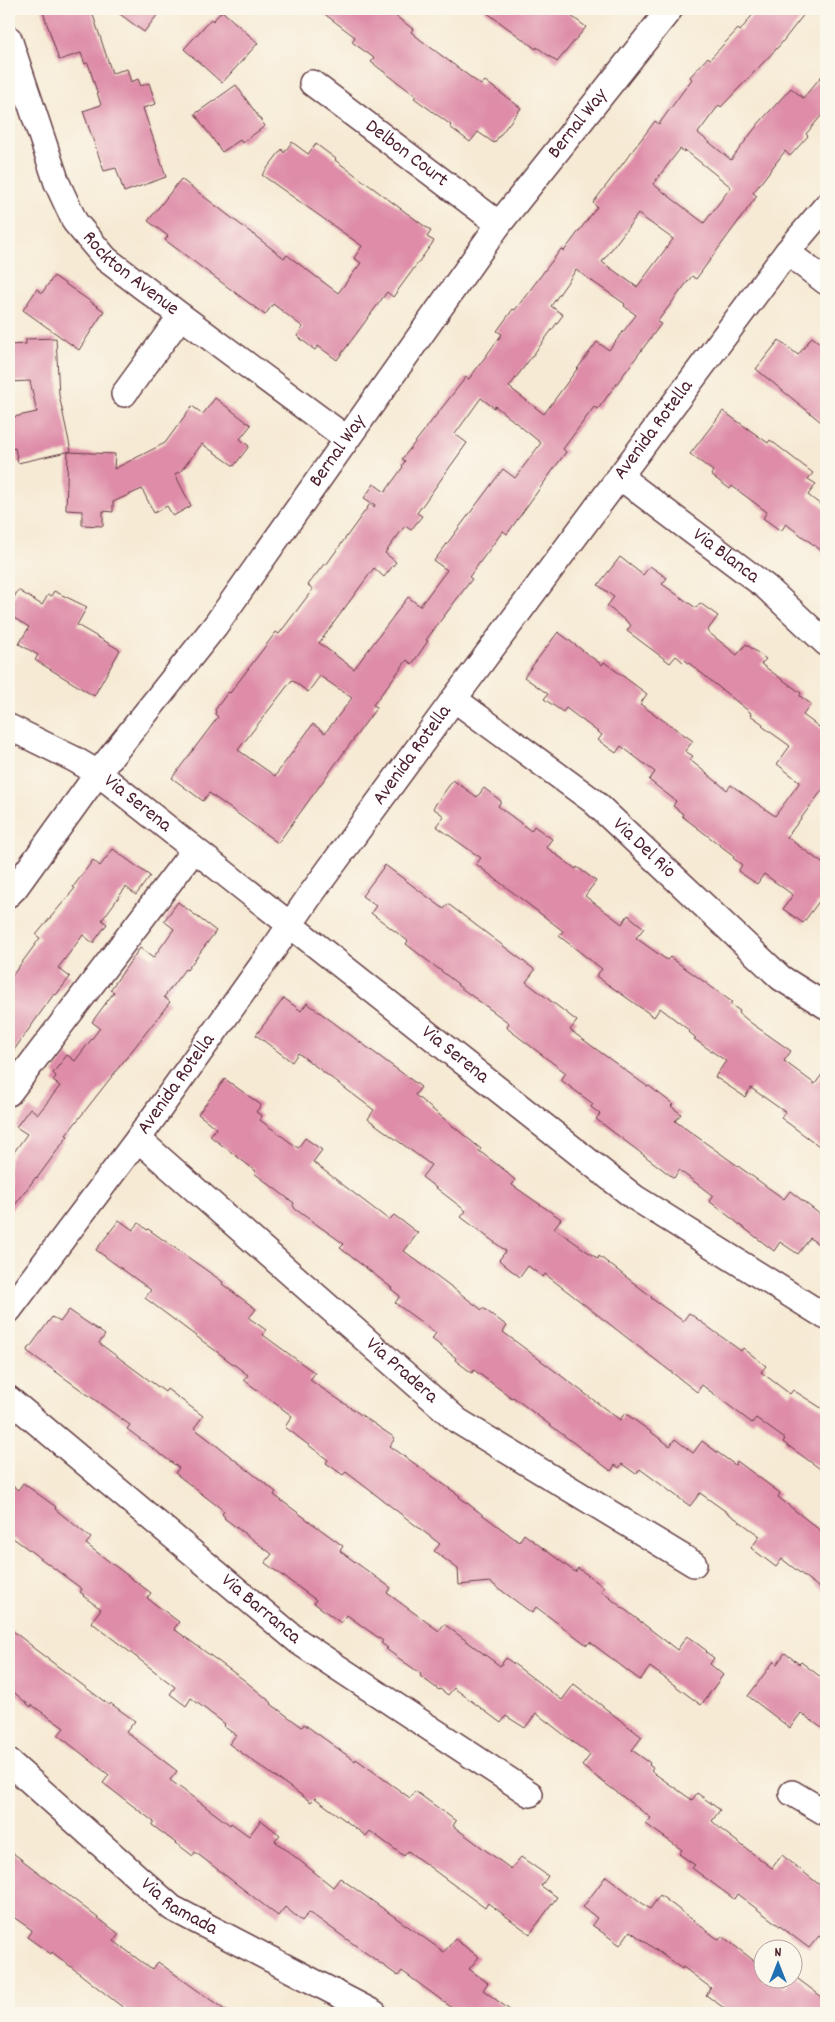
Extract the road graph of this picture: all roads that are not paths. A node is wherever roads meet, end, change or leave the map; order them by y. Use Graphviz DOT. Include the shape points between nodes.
graph roads {
  1 [pos="663,11"];
  2 [pos="9,39"];
  3 [pos="312,83"];
  4 [pos="826,206"];
  5 [pos="499,224"];
  6 [pos="787,252"];
  7 [pos="826,282"];
  8 [pos="180,316"];
  9 [pos="124,394"];
  10 [pos="346,438"];
  11 [pos="620,477"];
  12 [pos="826,643"];
  13 [pos="454,699"];
  14 [pos="9,728"];
  15 [pos="98,774"];
  16 [pos="194,850"];
  17 [pos="9,894"];
  18 [pos="290,925"];
  19 [pos="826,1006"];
  20 [pos="9,1093"];
  21 [pos="138,1139"];
  22 [pos="9,1310"];
  23 [pos="826,1317"];
  24 [pos="9,1399"];
  25 [pos="694,1564"];
  26 [pos="9,1762"];
  27 [pos="792,1793"];
  28 [pos="530,1794"];
  29 [pos="826,1814"];
  30 [pos="374,2013"];
  1 -- 5 [label="street, Bernal Way"];
  2 -- 8 [label="street, Rockton Avenue" via="57,183 75,222 106,259"];
  3 -- 5 [label="street, Delbon Court"];
  4 -- 6 [label="street, Avenida Rotella"];
  5 -- 10 [label="street, Bernal Way"];
  6 -- 7 [label="street"];
  6 -- 11 [label="street, Avenida Rotella"];
  8 -- 9 [label="street"];
  8 -- 10 [label="street, Rockton Avenue"];
  10 -- 15 [label="street, Bernal Way" via="214,626"];
  11 -- 12 [label="street, Via Blanca" via="766,587"];
  11 -- 13 [label="street, Avenida Rotella"];
  13 -- 18 [label="street, Avenida Rotella"];
  13 -- 19 [label="street, Via Del Rio" via="593,801 781,978"];
  14 -- 15 [label="street, Via Serena"];
  15 -- 16 [label="street, Via Serena"];
  15 -- 17 [label="street, Bernal Way"];
  16 -- 18 [label="street, Via Serena"];
  16 -- 20 [label="street"];
  18 -- 21 [label="street, Avenida Rotella"];
  18 -- 23 [label="street, Via Serena" via="634,1197"];
  21 -- 22 [label="street, Avenida Rotella"];
  21 -- 25 [label="street, Via Pradera" via="458,1421"];
  24 -- 28 [label="street, Via Barranca" via="299,1642"];
  26 -- 30 [label="street, Via Ramada" via="172,1908"];
  27 -- 29 [label="street"];
}
